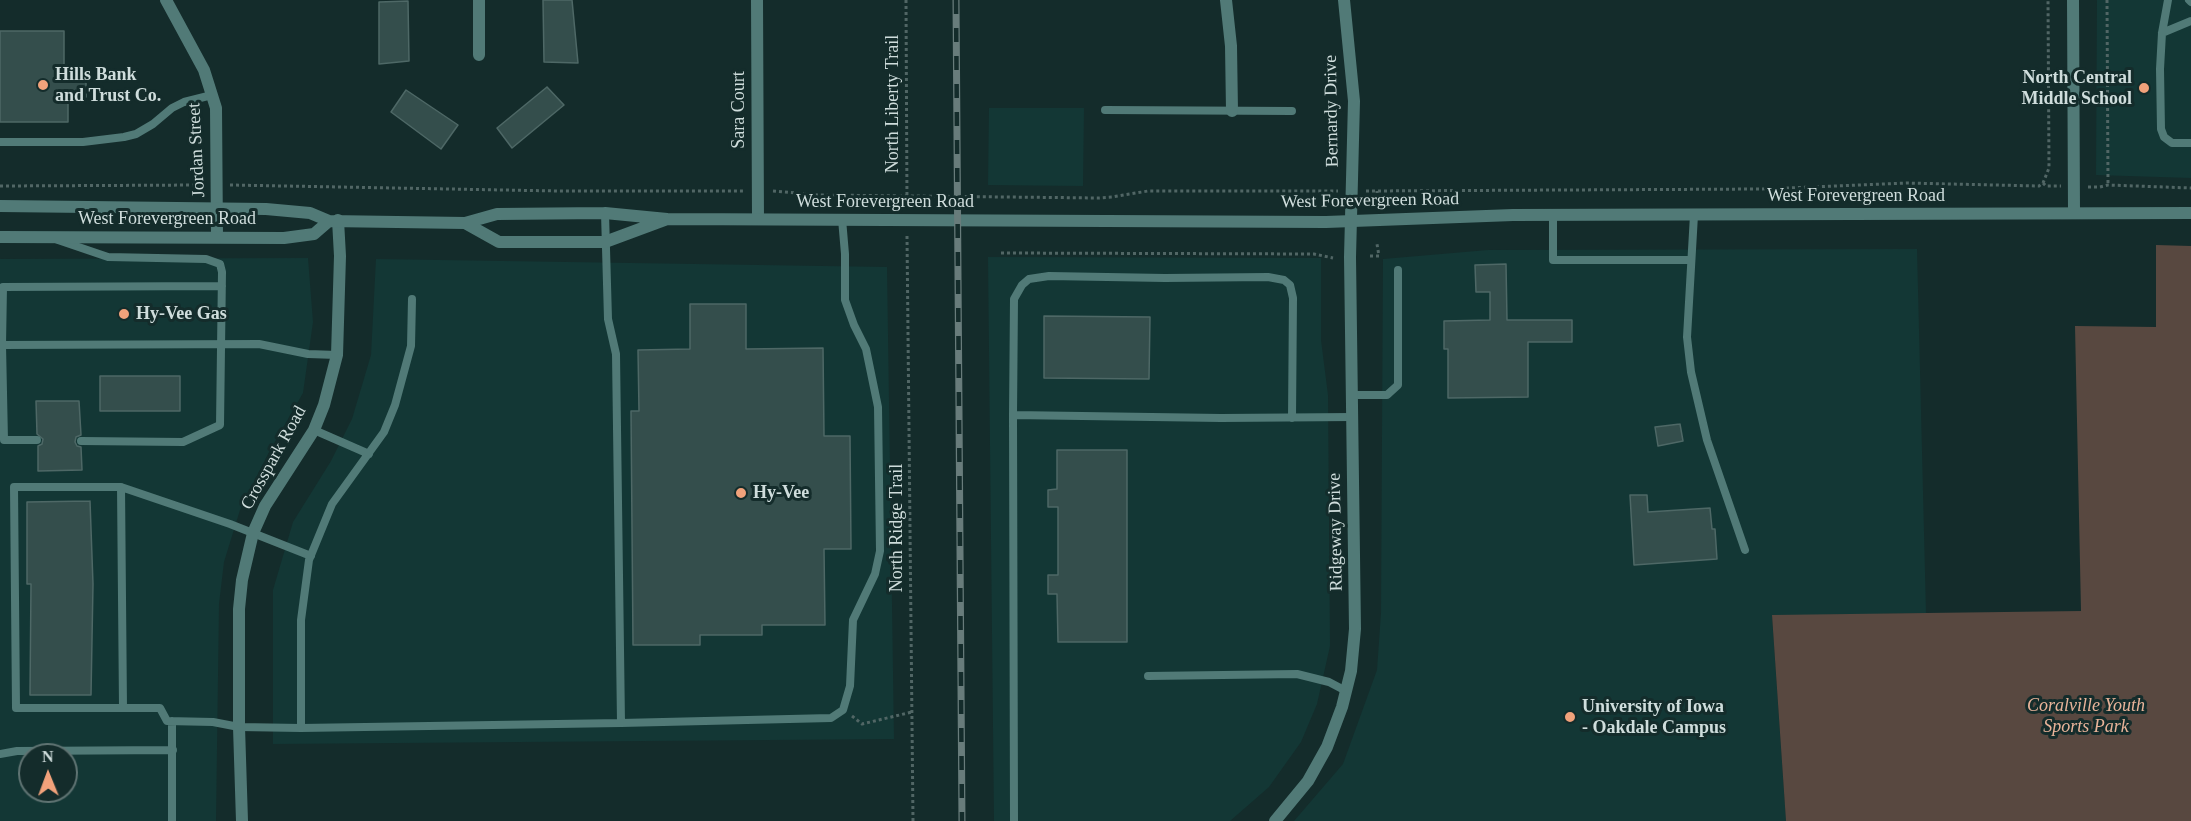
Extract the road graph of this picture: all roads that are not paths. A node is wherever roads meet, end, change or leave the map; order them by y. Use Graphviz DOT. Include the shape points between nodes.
graph roads {
  1 [pos="166,0"];
  2 [pos="479,0"];
  3 [pos="757,0"];
  4 [pos="1226,0"];
  5 [pos="1344,0"];
  6 [pos="2073,0"];
  7 [pos="2168,0"];
  8 [pos="2191,21"];
  9 [pos="2162,33"];
  10 [pos="479,55"];
  11 [pos="212,95"];
  12 [pos="1105,110"];
  13 [pos="1232,111"];
  14 [pos="1292,111"];
  15 [pos="0,142"];
  16 [pos="2191,143"];
  17 [pos="0,206"];
  18 [pos="218,207"];
  19 [pos="2074,212"];
  20 [pos="604,213"];
  21 [pos="2191,213"];
  22 [pos="1553,215"];
  23 [pos="1694,215"];
  24 [pos="667,219"];
  25 [pos="758,219"];
  26 [pos="842,219"];
  27 [pos="333,220"];
  28 [pos="1350,222"];
  29 [pos="465,223"];
  30 [pos="0,237"];
  31 [pos="46,237"];
  32 [pos="217,237"];
  33 [pos="605,242"];
  34 [pos="1691,261"];
  35 [pos="1398,270"];
  36 [pos="222,286"];
  37 [pos="412,300"];
  38 [pos="221,344"];
  39 [pos="2,345"];
  40 [pos="337,355"];
  41 [pos="1352,395"];
  42 [pos="1013,416"];
  43 [pos="1353,417"];
  44 [pos="1292,418"];
  45 [pos="314,430"];
  46 [pos="37,440"];
  47 [pos="81,441"];
  48 [pos="369,454"];
  49 [pos="121,487"];
  50 [pos="253,533"];
  51 [pos="1745,550"];
  52 [pos="310,556"];
  53 [pos="1148,676"];
  54 [pos="1346,691"];
  55 [pos="123,708"];
  56 [pos="172,721"];
  57 [pos="621,723"];
  58 [pos="239,727"];
  59 [pos="301,728"];
  60 [pos="173,750"];
  61 [pos="0,754"];
  62 [pos="172,821"];
  63 [pos="242,821"];
  64 [pos="1014,821"];
  65 [pos="1275,821"];
  1 -- 11 [label="street, Jordan Street" via="204,70"];
  2 -- 10 [label="street"];
  3 -- 25 [label="street, Sara Court"];
  4 -- 13 [label="street"];
  5 -- 28 [label="street, Bernardy Drive" via="1354,101"];
  6 -- 19 [label="street"];
  7 -- 9 [label="lane"];
  8 -- 9 [label="lane"];
  9 -- 16 [label="lane" via="2161,129 2172,143"];
  11 -- 15 [label="lane" via="183,102 153,124 124,137 83,142"];
  11 -- 18 [label="street, Jordan Street" via="216,108"];
  12 -- 13 [label="lane"];
  13 -- 14 [label="lane"];
  17 -- 18 [label="street, West Forevergreen Road"];
  18 -- 27 [label="street, West Forevergreen Road" via="310,213"];
  18 -- 32 [label="street, Jordan Street"];
  19 -- 21 [label="street, West Forevergreen Road"];
  19 -- 23 [label="street, West Forevergreen Road"];
  20 -- 24 [label="street, West Forevergreen Road"];
  20 -- 29 [label="street, West Forevergreen Road" via="497,214"];
  20 -- 33 [label="lane"];
  22 -- 23 [label="street, West Forevergreen Road"];
  22 -- 28 [label="street, West Forevergreen Road"];
  22 -- 34 [label="lane" via="1552,260"];
  23 -- 34 [label="lane"];
  24 -- 25 [label="street, West Forevergreen Road"];
  24 -- 33 [label="street, West Forevergreen Road"];
  25 -- 26 [label="street, West Forevergreen Road"];
  26 -- 28 [label="street, West Forevergreen Road"];
  26 -- 57 [label="lane" via="845,300 866,349 878,407 880,551 875,574 853,620 850,686 843,710 831,718 820,719"];
  27 -- 29 [label="street, West Forevergreen Road"];
  27 -- 32 [label="street, West Forevergreen Road" via="314,234 284,238"];
  27 -- 40 [label="street, Crosspark Road" via="340,268"];
  28 -- 41 [label="street, Ridgeway Drive"];
  29 -- 33 [label="street, West Forevergreen Road" via="499,242"];
  30 -- 31 [label="street, West Forevergreen Road"];
  31 -- 32 [label="street, West Forevergreen Road"];
  31 -- 36 [label="lane" via="108,256 206,259 220,264"];
  33 -- 57 [label="lane" via="608,319 616,354"];
  34 -- 51 [label="lane" via="1687,337 1691,372 1707,440"];
  35 -- 41 [label="lane" via="1398,384 1387,395"];
  36 -- 38 [label="lane"];
  36 -- 39 [label="lane" via="3,287"];
  37 -- 48 [label="lane" via="411,346 404,374 384,432"];
  38 -- 39 [label="lane"];
  38 -- 40 [label="lane" via="259,344 308,354"];
  38 -- 47 [label="lane" via="220,425 183,441"];
  39 -- 46 [label="lane" via="4,440"];
  40 -- 45 [label="street, Crosspark Road"];
  41 -- 43 [label="street, Ridgeway Drive"];
  42 -- 44 [label="lane"];
  42 -- 44 [label="lane" via="1014,299 1029,279 1268,277 1290,285 1293,298"];
  42 -- 64 [label="lane"];
  43 -- 44 [label="lane"];
  43 -- 54 [label="street, Ridgeway Drive" via="1355,629"];
  45 -- 48 [label="lane"];
  45 -- 50 [label="street, Crosspark Road" via="275,488"];
  48 -- 52 [label="lane" via="332,504"];
  49 -- 50 [label="lane"];
  49 -- 55 [label="lane"];
  49 -- 55 [label="lane" via="14,487 16,708"];
  50 -- 52 [label="lane"];
  50 -- 58 [label="street, Crosspark Road" via="239,609"];
  52 -- 59 [label="lane" via="301,620"];
  53 -- 54 [label="lane" via="1297,674"];
  54 -- 65 [label="street, Ridgeway Drive" via="1327,747 1308,781"];
  55 -- 56 [label="lane" via="160,708 167,722"];
  56 -- 58 [label="lane"];
  56 -- 60 [label="lane"];
  57 -- 59 [label="lane"];
  58 -- 59 [label="lane"];
  58 -- 63 [label="street, Crosspark Road"];
  60 -- 61 [label="lane"];
  60 -- 62 [label="lane"];
}
